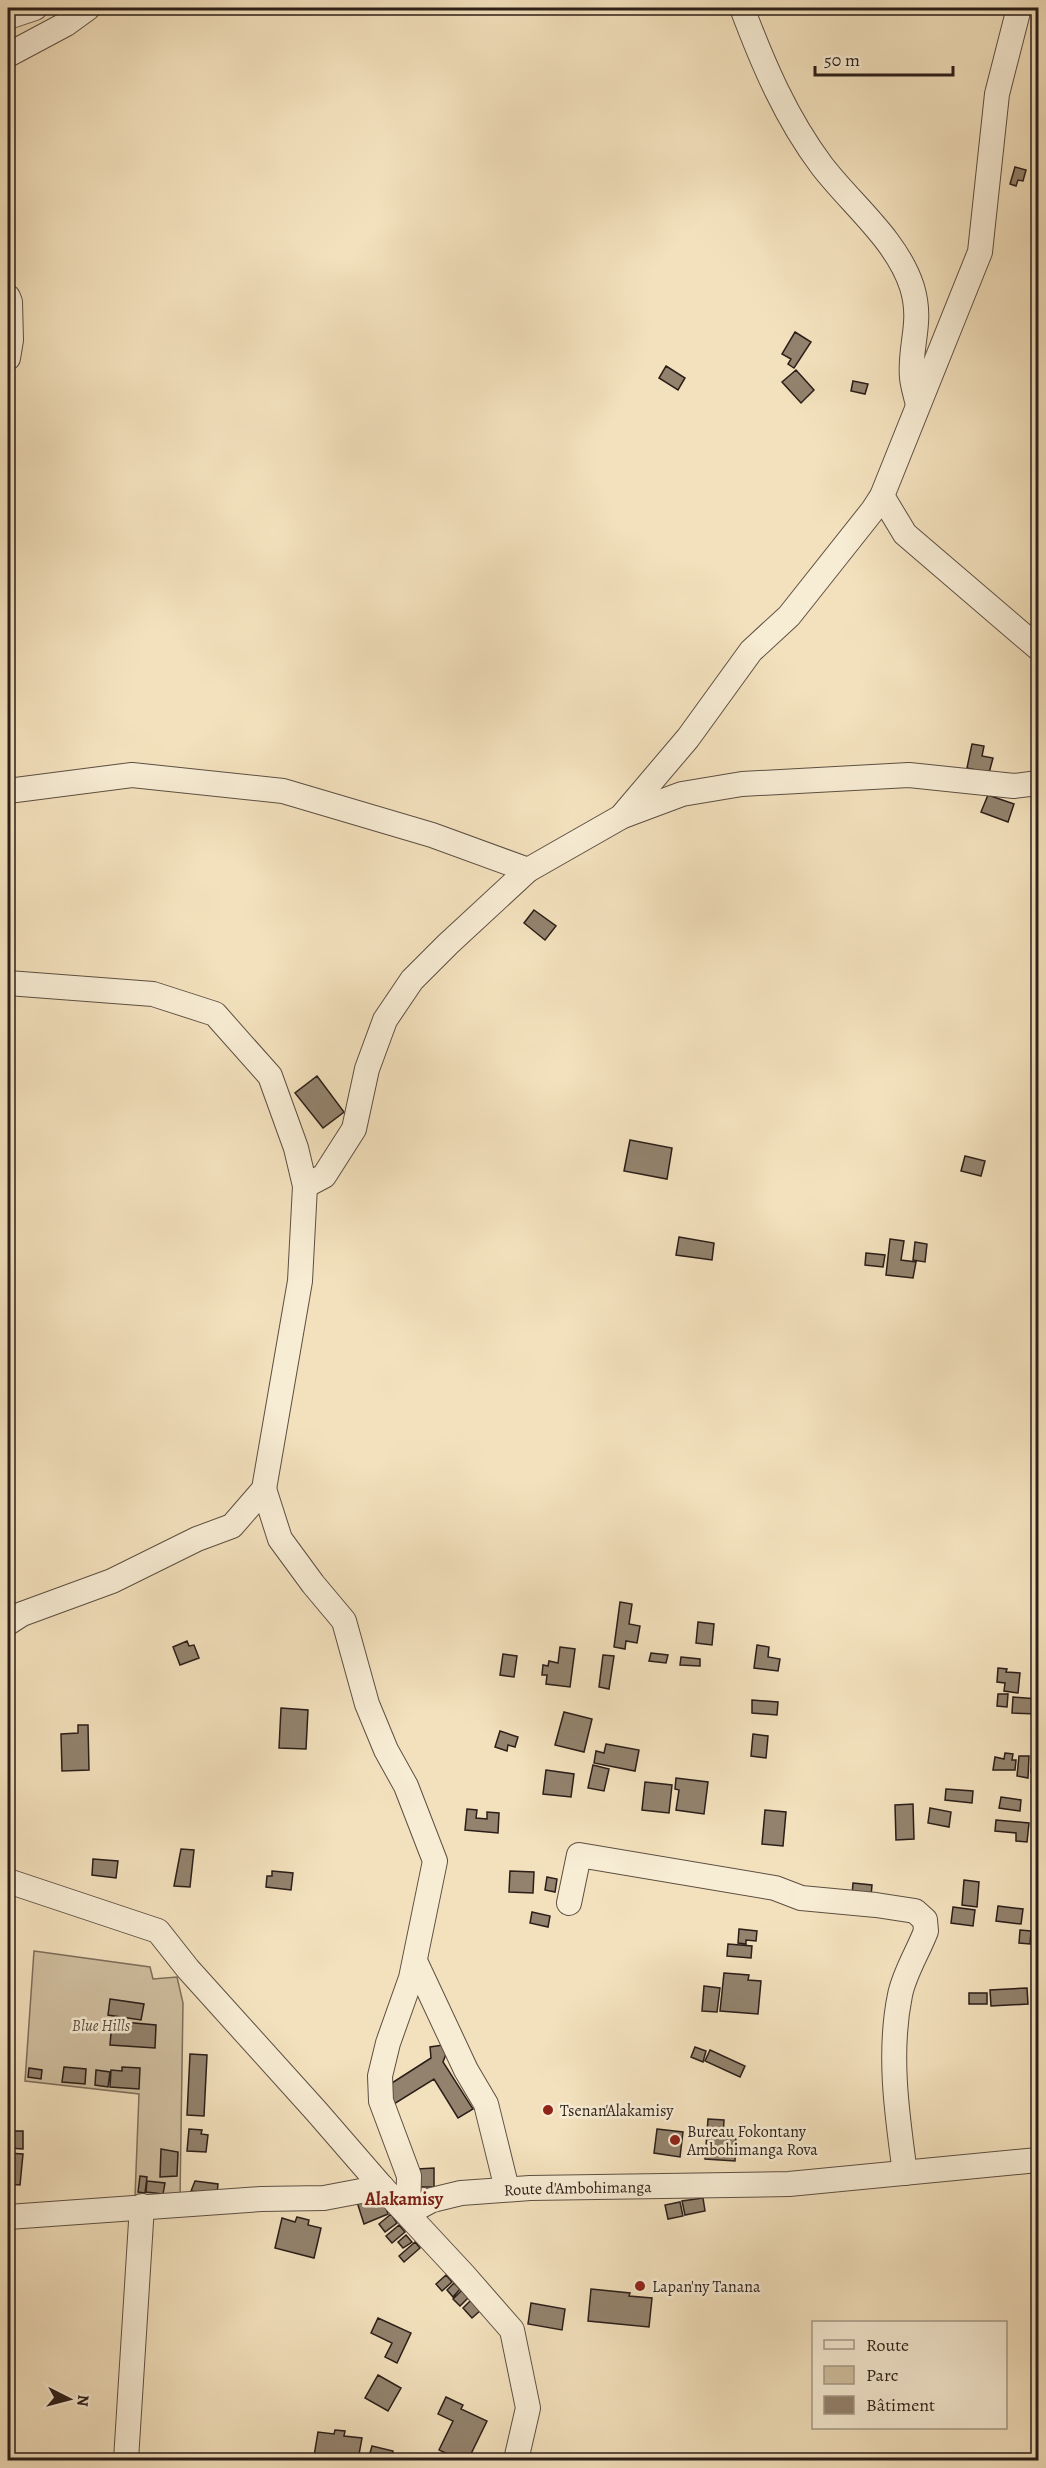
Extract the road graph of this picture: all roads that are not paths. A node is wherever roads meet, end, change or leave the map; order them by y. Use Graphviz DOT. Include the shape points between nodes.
graph roads {
  1 [pos="35,8"];
  2 [pos="88,8"];
  3 [pos="742,8"];
  4 [pos="1019,8"];
  5 [pos="8,17"];
  6 [pos="8,55"];
  7 [pos="8,297"];
  8 [pos="8,358"];
  9 [pos="918,405"];
  10 [pos="882,495"];
  11 [pos="1038,648"];
  12 [pos="1038,783"];
  13 [pos="8,791"];
  14 [pos="621,817"];
  15 [pos="528,870"];
  16 [pos="8,983"];
  17 [pos="305,1186"];
  18 [pos="264,1489"];
  19 [pos="8,1623"];
  20 [pos="8,1881"];
  21 [pos="569,1903"];
  22 [pos="414,1960"];
  23 [pos="1038,2160"];
  24 [pos="905,2173"];
  25 [pos="382,2187"];
  26 [pos="507,2189"];
  27 [pos="142,2206"];
  28 [pos="408,2213"];
  29 [pos="8,2217"];
  30 [pos="126,2460"];
  31 [pos="516,2460"];
  1 -- 5 [label="street"];
  2 -- 6 [label="street"];
  3 -- 9 [label="street" via="764,68 795,128 900,261 912,287 918,316 912,377"];
  4 -- 9 [label="street" via="997,94 980,252"];
  7 -- 8 [label="street"];
  9 -- 10 [label="street"];
  10 -- 11 [label="street" via="905,534"];
  10 -- 14 [label="street" via="818,582 751,651 688,738"];
  12 -- 14 [label="street" via="1014,786 909,775 742,784 682,794"];
  13 -- 15 [label="street" via="132,775 283,791 432,835"];
  14 -- 15 [label="street"];
  15 -- 17 [label="street" via="412,980 386,1020 367,1069 354,1130 324,1176"];
  16 -- 17 [label="street" via="153,994 215,1014 270,1076 297,1148"];
  17 -- 18 [label="street" via="300,1281"];
  18 -- 19 [label="street" via="232,1526"];
  18 -- 22 [label="street" via="280,1539 344,1621 367,1704 435,1860"];
  20 -- 25 [label="street" via="158,1931"];
  21 -- 24 [label="street" via="579,1855 775,1888 801,1898 915,1911 925,1920 926,1931 900,1994 894,2047 897,2116"];
  22 -- 26 [label="street" via="486,2104"];
  22 -- 28 [label="street" via="380,2076 381,2101 409,2176"];
  23 -- 24 [label="street, Route d'Ambohimanga"];
  24 -- 26 [label="street, Route d'Ambohimanga" via="789,2184"];
  25 -- 27 [label="street" via="324,2198"];
  25 -- 28 [label="street"];
  26 -- 28 [label="street, Route d'Ambohimanga" via="432,2200"];
  27 -- 29 [label="street"];
  27 -- 30 [label="street"];
  28 -- 31 [label="street" via="512,2330 528,2408"];
}
